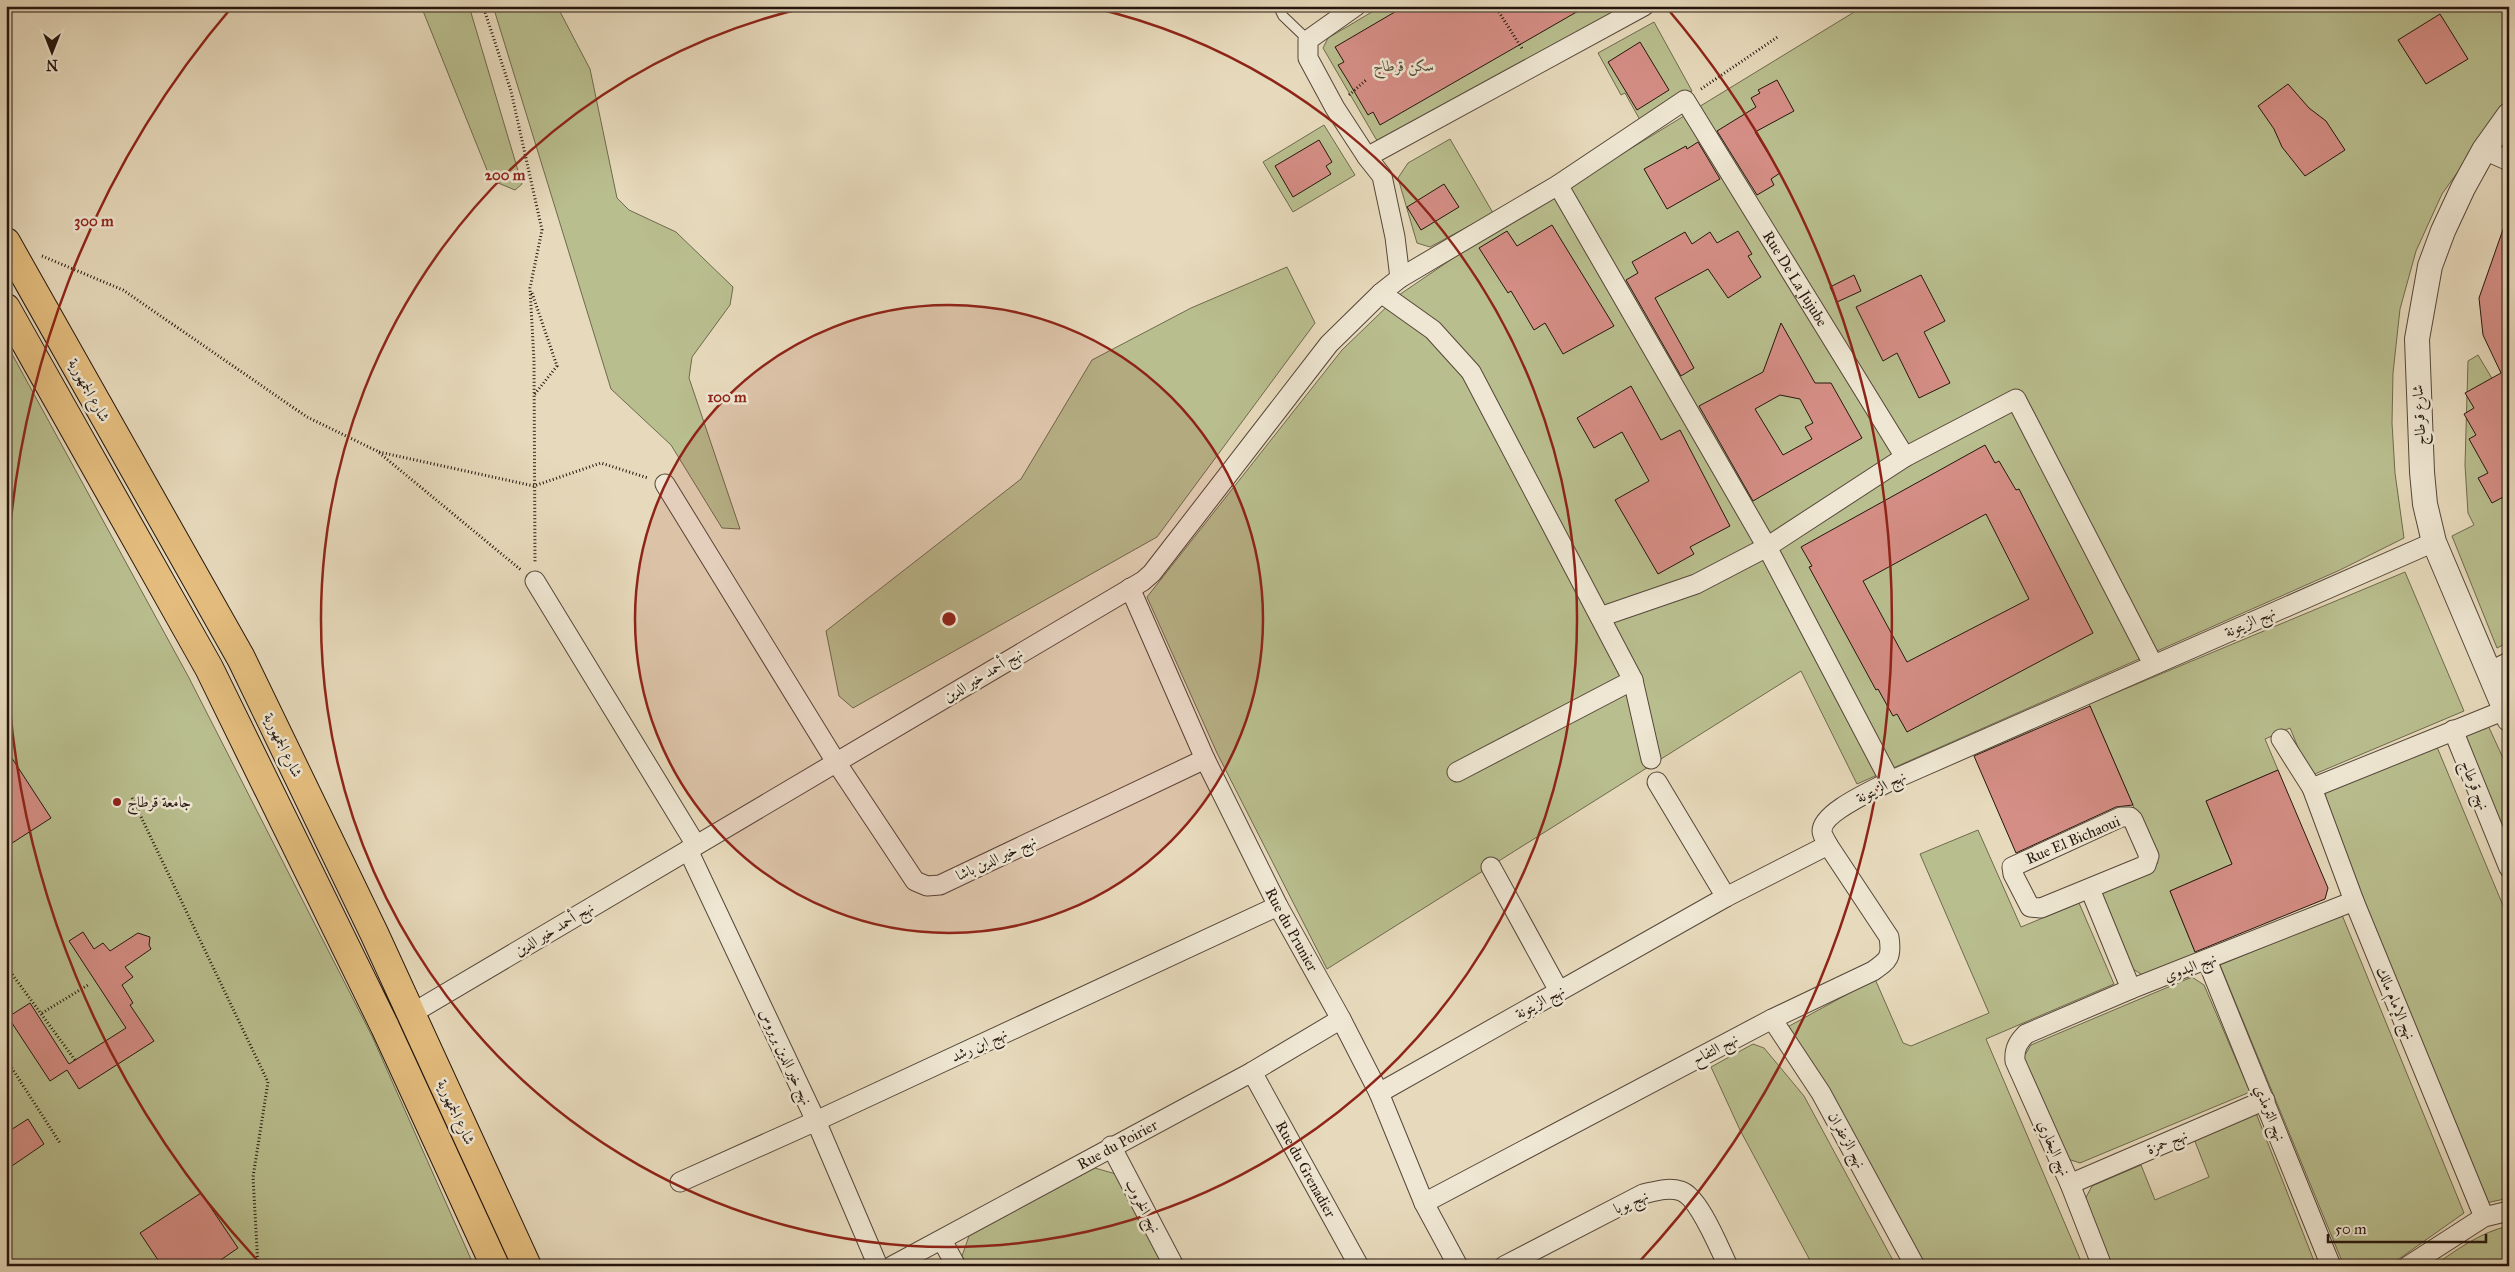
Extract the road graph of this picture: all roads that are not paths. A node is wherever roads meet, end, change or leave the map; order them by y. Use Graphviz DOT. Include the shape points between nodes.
graph roads {
  1 [pos="1278,6"];
  2 [pos="1356,6"];
  3 [pos="1644,6"];
  4 [pos="1308,40"];
  5 [pos="1685,100"];
  6 [pos="2509,116"];
  7 [pos="2484,150"];
  8 [pos="1367,157"];
  9 [pos="2509,161"];
  10 [pos="1558,185"];
  11 [pos="10,248"];
  12 [pos="1400,278"];
  13 [pos="1381,293"];
  14 [pos="6,308"];
  15 [pos="1905,457"];
  16 [pos="665,484"];
  17 [pos="2434,542"];
  18 [pos="1767,547"];
  19 [pos="535,581"];
  20 [pos="1130,588"];
  21 [pos="1600,617"];
  22 [pos="2153,664"];
  23 [pos="2499,667"];
  24 [pos="1633,680"];
  25 [pos="2507,714"];
  26 [pos="2453,730"];
  27 [pos="2281,739"];
  28 [pos="1205,759"];
  29 [pos="1651,759"];
  30 [pos="836,762"];
  31 [pos="1457,772"];
  32 [pos="1890,781"];
  33 [pos="1657,782"];
  34 [pos="2312,788"];
  35 [pos="1828,845"];
  36 [pos="692,847"];
  37 [pos="1491,867"];
  38 [pos="2509,868"];
  39 [pos="2090,889"];
  40 [pos="1726,897"];
  41 [pos="2354,901"];
  42 [pos="1278,906"];
  43 [pos="2207,960"];
  44 [pos="2131,989"];
  45 [pos="1560,991"];
  46 [pos="411,1014"];
  47 [pos="1341,1019"];
  48 [pos="1772,1019"];
  49 [pos="2026,1034"];
  50 [pos="1252,1072"];
  51 [pos="1379,1092"];
  52 [pos="2265,1100"];
  53 [pos="816,1121"];
  54 [pos="1111,1146"];
  55 [pos="680,1182"];
  56 [pos="2070,1184"];
  57 [pos="1424,1203"];
  58 [pos="2509,1211"];
  59 [pos="2484,1217"];
  60 [pos="942,1240"];
  61 [pos="495,1266"];
  62 [pos="527,1266"];
  63 [pos="878,1266"];
  64 [pos="892,1266"];
  65 [pos="956,1266"];
  66 [pos="1174,1266"];
  67 [pos="1360,1266"];
  68 [pos="1458,1266"];
  69 [pos="1504,1266"];
  70 [pos="1728,1266"];
  71 [pos="1915,1266"];
  72 [pos="2102,1266"];
  73 [pos="2331,1266"];
  74 [pos="2408,1266"];
  1 -- 4 [label="lane" via="1283,16"];
  2 -- 4 [label="street"];
  3 -- 8 [label="street"];
  4 -- 8 [label="street" via="1308,58 1334,108"];
  5 -- 10 [label="street, نهج أحمد خير الدين"];
  5 -- 15 [label="street, Rue De La Jujube"];
  6 -- 7 [label="street, شارع قرطاج"];
  7 -- 9 [label="street"];
  7 -- 17 [label="street, شارع قرطاج" via="2452,210 2430,266 2417,339 2422,472"];
  8 -- 12 [label="street" via="1382,176"];
  10 -- 12 [label="street, نهج أحمد خير الدين"];
  10 -- 18 [label="street"];
  11 -- 46 [label="highway, شارع الجمهورية" via="241,658"];
  12 -- 13 [label="street, نهج أحمد خير الدين"];
  13 -- 20 [label="street, نهج أحمد خير الدين" via="1329,344 1152,573"];
  13 -- 21 [label="street" via="1433,330 1472,372"];
  14 -- 61 [label="highway, شارع الجمهورية" via="209,668 385,1027"];
  15 -- 18 [label="street"];
  15 -- 22 [label="street" via="2016,399"];
  16 -- 30 [label="street"];
  17 -- 22 [label="street, نهج الزيتونة"];
  17 -- 23 [label="street, شارع قرطاج"];
  18 -- 21 [label="street" via="1696,584"];
  18 -- 32 [label="street"];
  19 -- 36 [label="street"];
  20 -- 28 [label="street, Rue du Prunier"];
  20 -- 30 [label="street, نهج أحمد خير الدين"];
  21 -- 24 [label="street"];
  22 -- 32 [label="street, نهج الزيتونة"];
  23 -- 25 [label="street, شارع قرطاج"];
  24 -- 29 [label="street"];
  24 -- 31 [label="street"];
  25 -- 26 [label="street"];
  26 -- 34 [label="street"];
  26 -- 38 [label="street, نهج قرطاج"];
  27 -- 34 [label="street, نهج الإمام مالك"];
  28 -- 30 [label="street, نهج خير الدين باشا" via="940,885 928,886 915,881 909,874"];
  28 -- 42 [label="street, Rue du Prunier"];
  30 -- 36 [label="street, نهج أحمد خير الدين"];
  32 -- 35 [label="street, نهج الزيتونة" via="1825,819 1822,831"];
  33 -- 40 [label="street"];
  34 -- 41 [label="street, نهج الإمام مالك"];
  35 -- 40 [label="street, نهج الزيتونة"];
  35 -- 48 [label="street, نهج التفاح" via="1890,937 1891,950 1887,962 1873,971"];
  36 -- 46 [label="street, نهج أحمد خير الدين"];
  36 -- 53 [label="street, نهج خير الدين بربروس"];
  37 -- 45 [label="street"];
  39 -- 39 [label="street, Rue El Bichaoui" via="2148,862 2149,856 2130,818 2121,817 2012,867 2028,905 2034,909"];
  39 -- 44 [label="street"];
  40 -- 45 [label="street, نهج الزيتونة"];
  41 -- 43 [label="street, نهج البدوي"];
  41 -- 59 [label="street, نهج الإمام مالك"];
  42 -- 47 [label="street, Rue du Prunier"];
  42 -- 53 [label="street, نهج ابن رشد"];
  43 -- 44 [label="street, نهج البدوي"];
  43 -- 52 [label="street, نهج الترمذي"];
  44 -- 49 [label="street, نهج البدوي"];
  45 -- 51 [label="street, نهج الزيتونة"];
  46 -- 62 [label="highway, شارع الجمهورية"];
  47 -- 50 [label="street, Rue du Poirier"];
  47 -- 51 [label="street, Rue du Prunier"];
  48 -- 57 [label="street, نهج التفاح"];
  48 -- 71 [label="street, نهج الزعفران" via="1821,1093"];
  49 -- 56 [label="street, نهج البخاري" via="2016,1046 2015,1061"];
  50 -- 54 [label="street, Rue du Poirier"];
  50 -- 67 [label="street, Rue du Grenadier"];
  51 -- 57 [label="street, Rue du Prunier"];
  52 -- 56 [label="street, نهج حمزة"];
  52 -- 73 [label="street, نهج الترمذي"];
  53 -- 55 [label="street, نهج ابن رشد"];
  53 -- 63 [label="street, نهج خير الدين بربروس"];
  54 -- 60 [label="street, Rue du Poirier"];
  54 -- 66 [label="street, نهج الخروب"];
  56 -- 72 [label="street, نهج البخاري"];
  57 -- 68 [label="street, Rue du Prunier"];
  58 -- 59 [label="street"];
  59 -- 74 [label="street"];
  60 -- 64 [label="street, Rue du Poirier"];
  60 -- 65 [label="street"];
  69 -- 70 [label="street, نهج يوبا" via="1643,1194 1663,1189 1683,1192 1696,1203"];
}
